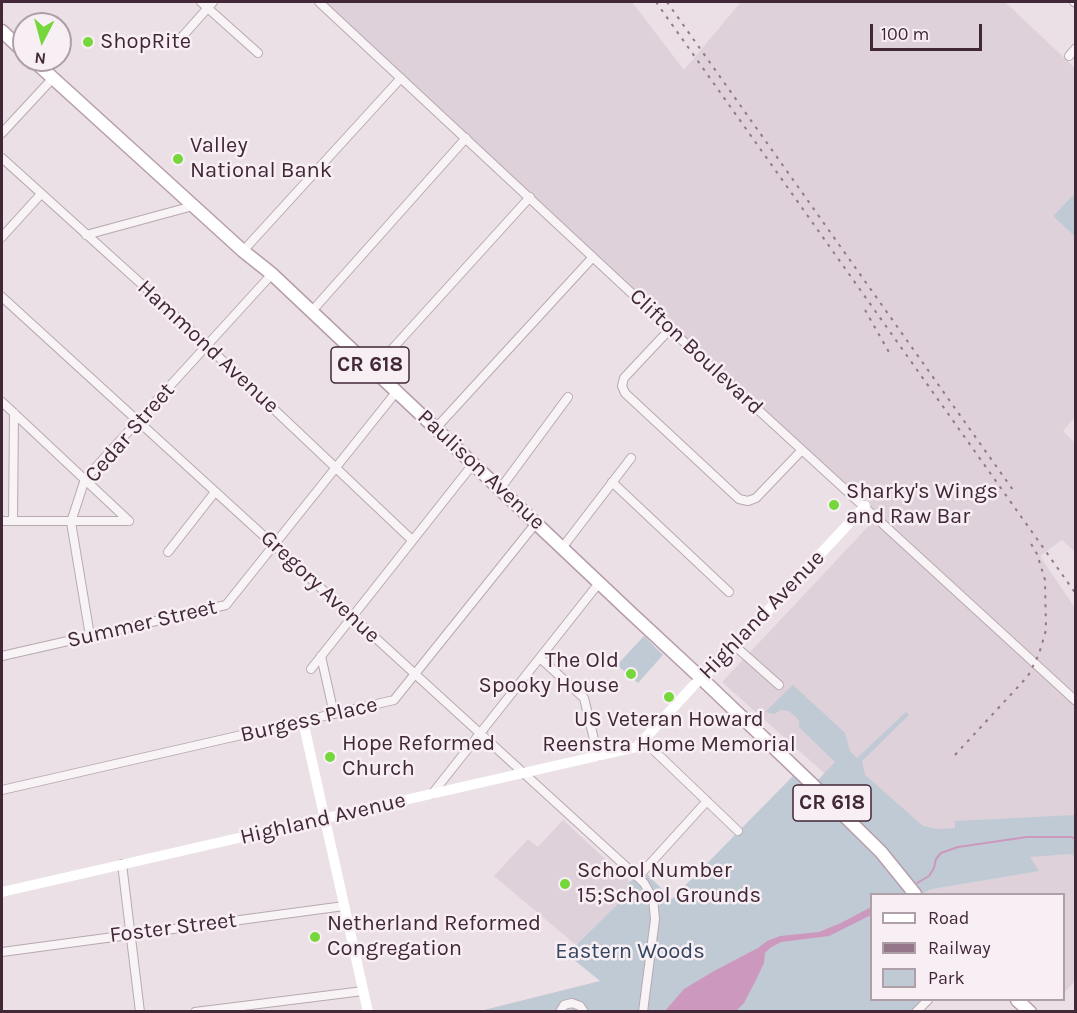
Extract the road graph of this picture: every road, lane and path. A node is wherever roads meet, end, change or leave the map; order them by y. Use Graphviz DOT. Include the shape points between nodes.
graph roads {
  1 [pos="201,2"];
  2 [pos="319,2"];
  3 [pos="210,4"];
  4 [pos="181,38"];
  5 [pos="1076,48"];
  6 [pos="258,53"];
  7 [pos="1069,56"];
  8 [pos="46,72"];
  9 [pos="53,78"];
  10 [pos="401,78"];
  11 [pos="2,133"];
  12 [pos="466,138"];
  13 [pos="2,158"];
  14 [pos="41,194"];
  15 [pos="530,197"];
  16 [pos="193,206"];
  17 [pos="86,235"];
  18 [pos="2,237"];
  19 [pos="243,251"];
  20 [pos="593,256"];
  21 [pos="272,273"];
  22 [pos="2,297"];
  23 [pos="312,311"];
  24 [pos="670,329"];
  25 [pos="206,346"];
  26 [pos="374,369"];
  27 [pos="397,391"];
  28 [pos="568,397"];
  29 [pos="2,402"];
  30 [pos="14,413"];
  31 [pos="137,421"];
  32 [pos="436,428"];
  33 [pos="802,450"];
  34 [pos="631,458"];
  35 [pos="473,464"];
  36 [pos="336,467"];
  37 [pos="85,479"];
  38 [pos="612,482"];
  39 [pos="500,489"];
  40 [pos="215,492"];
  41 [pos="864,506"];
  42 [pos="2,521"];
  43 [pos="13,521"];
  44 [pos="71,522"];
  45 [pos="536,523"];
  46 [pos="412,540"];
  47 [pos="275,545"];
  48 [pos="562,548"];
  49 [pos="168,552"];
  50 [pos="599,582"];
  51 [pos="729,592"];
  52 [pos="352,616"];
  53 [pos="90,636"];
  54 [pos="735,646"];
  55 [pos="2,656"];
  56 [pos="321,656"];
  57 [pos="540,658"];
  58 [pos="311,669"];
  59 [pos="416,675"];
  60 [pos="701,678"];
  61 [pos="779,685"];
  62 [pos="1076,701"];
  63 [pos="334,714"];
  64 [pos="303,721"];
  65 [pos="479,734"];
  66 [pos="643,740"];
  67 [pos="598,756"];
  68 [pos="524,773"];
  69 [pos="2,790"];
  70 [pos="432,794"];
  71 [pos="707,801"];
  72 [pos="325,819"];
  73 [pos="738,831"];
  74 [pos="122,864"];
  75 [pos="638,877"];
  76 [pos="2,892"];
  77 [pos="914,893"];
  78 [pos="344,906"];
  79 [pos="131,933"];
  80 [pos="2,952"];
  81 [pos="363,991"];
  82 [pos="140,1011"];
  83 [pos="195,1011"];
  84 [pos="368,1011"];
  85 [pos="560,1011"];
  86 [pos="584,1011"];
  87 [pos="643,1011"];
  1 -- 3 [label="street"];
  2 -- 10 [label="street, Clifton Boulevard"];
  3 -- 4 [label="street"];
  3 -- 6 [label="street"];
  5 -- 7 [label="street"];
  8 -- 9 [label="main road, Paulison Avenue / CR 618"];
  9 -- 11 [label="street"];
  9 -- 16 [label="main road, Paulison Avenue / CR 618"];
  10 -- 12 [label="street, Clifton Boulevard"];
  10 -- 19 [label="street"];
  12 -- 15 [label="street, Clifton Boulevard"];
  12 -- 23 [label="street"];
  13 -- 14 [label="street, Hammond Avenue"];
  14 -- 17 [label="street, Hammond Avenue"];
  14 -- 18 [label="street"];
  15 -- 20 [label="street, Clifton Boulevard"];
  15 -- 26 [label="street"];
  16 -- 17 [label="street"];
  16 -- 19 [label="main road, Paulison Avenue / CR 618"];
  17 -- 25 [label="street, Hammond Avenue"];
  19 -- 21 [label="main road, Paulison Avenue / CR 618"];
  20 -- 24 [label="street, Clifton Boulevard"];
  20 -- 32 [label="street"];
  21 -- 23 [label="main road, Paulison Avenue / CR 618"];
  21 -- 25 [label="street, Cedar Street"];
  22 -- 31 [label="street, Gregory Avenue"];
  23 -- 26 [label="main road, Paulison Avenue / CR 618"];
  24 -- 33 [label="street, Clifton Boulevard"];
  24 -- 33 [label="street" via="624,378 622,386 739,499 756,498"];
  25 -- 31 [label="street, Cedar Street"];
  25 -- 36 [label="street, Hammond Avenue"];
  26 -- 27 [label="main road, Paulison Avenue / CR 618"];
  27 -- 32 [label="main road, Paulison Avenue / CR 618"];
  27 -- 36 [label="street, Summer Street"];
  28 -- 39 [label="street"];
  29 -- 30 [label="street"];
  30 -- 37 [label="street"];
  30 -- 43 [label="street"];
  31 -- 37 [label="street, Cedar Street"];
  31 -- 40 [label="street, Gregory Avenue"];
  32 -- 35 [label="main road, Paulison Avenue / CR 618"];
  33 -- 41 [label="street, Clifton Boulevard"];
  34 -- 38 [label="street"];
  35 -- 39 [label="main road, Paulison Avenue / CR 618"];
  35 -- 46 [label="street"];
  36 -- 46 [label="street, Hammond Avenue"];
  36 -- 47 [label="street, Summer Street"];
  37 -- 44 [label="street, Cedar Street"];
  37 -- 44 [label="street" via="129,521"];
  38 -- 48 [label="street"];
  38 -- 51 [label="street"];
  39 -- 45 [label="main road, Paulison Avenue / CR 618"];
  40 -- 47 [label="street, Gregory Avenue"];
  40 -- 49 [label="street"];
  41 -- 54 [label="street, Highland Avenue"];
  41 -- 62 [label="street, Clifton Boulevard"];
  42 -- 43 [label="street"];
  43 -- 44 [label="street"];
  44 -- 53 [label="street, Cedar Street"];
  45 -- 48 [label="main road, Paulison Avenue / CR 618"];
  45 -- 59 [label="street, Burgess Place"];
  46 -- 52 [label="street"];
  47 -- 52 [label="street, Gregory Avenue"];
  47 -- 53 [label="street, Summer Street" via="226,605"];
  48 -- 50 [label="main road, Paulison Avenue / CR 618"];
  50 -- 57 [label="street"];
  50 -- 60 [label="main road, Paulison Avenue / CR 618"];
  52 -- 56 [label="street"];
  52 -- 59 [label="street, Gregory Avenue"];
  53 -- 55 [label="street, Summer Street"];
  54 -- 60 [label="street, Highland Avenue"];
  54 -- 61 [label="street"];
  56 -- 58 [label="street"];
  56 -- 63 [label="street"];
  57 -- 65 [label="street"];
  57 -- 67 [label="street" via="584,698"];
  59 -- 63 [label="street, Burgess Place" via="394,700"];
  59 -- 65 [label="street, Gregory Avenue"];
  60 -- 66 [label="street, Highland Avenue"];
  60 -- 77 [label="main road, Paulison Avenue / CR 618" via="881,852"];
  63 -- 64 [label="street, Burgess Place"];
  64 -- 69 [label="street, Burgess Place"];
  64 -- 72 [label="street"];
  65 -- 68 [label="street, Gregory Avenue"];
  65 -- 70 [label="street"];
  66 -- 67 [label="street, Highland Avenue" via="637,747"];
  66 -- 71 [label="street"];
  67 -- 68 [label="street, Highland Avenue"];
  68 -- 70 [label="street, Highland Avenue"];
  68 -- 75 [label="street, Gregory Avenue"];
  70 -- 72 [label="street, Highland Avenue"];
  71 -- 73 [label="street"];
  71 -- 75 [label="street"];
  72 -- 74 [label="street, Highland Avenue"];
  72 -- 78 [label="street"];
  74 -- 76 [label="street, Highland Avenue"];
  74 -- 79 [label="street"];
  75 -- 87 [label="street, Gregory Avenue" via="653,899 656,919"];
  78 -- 79 [label="street, Foster Street"];
  78 -- 81 [label="street"];
  79 -- 80 [label="street, Foster Street"];
  79 -- 82 [label="street"];
  81 -- 83 [label="street"];
  81 -- 84 [label="street"];
  85 -- 86 [label="street" via="572,1003"];
}
